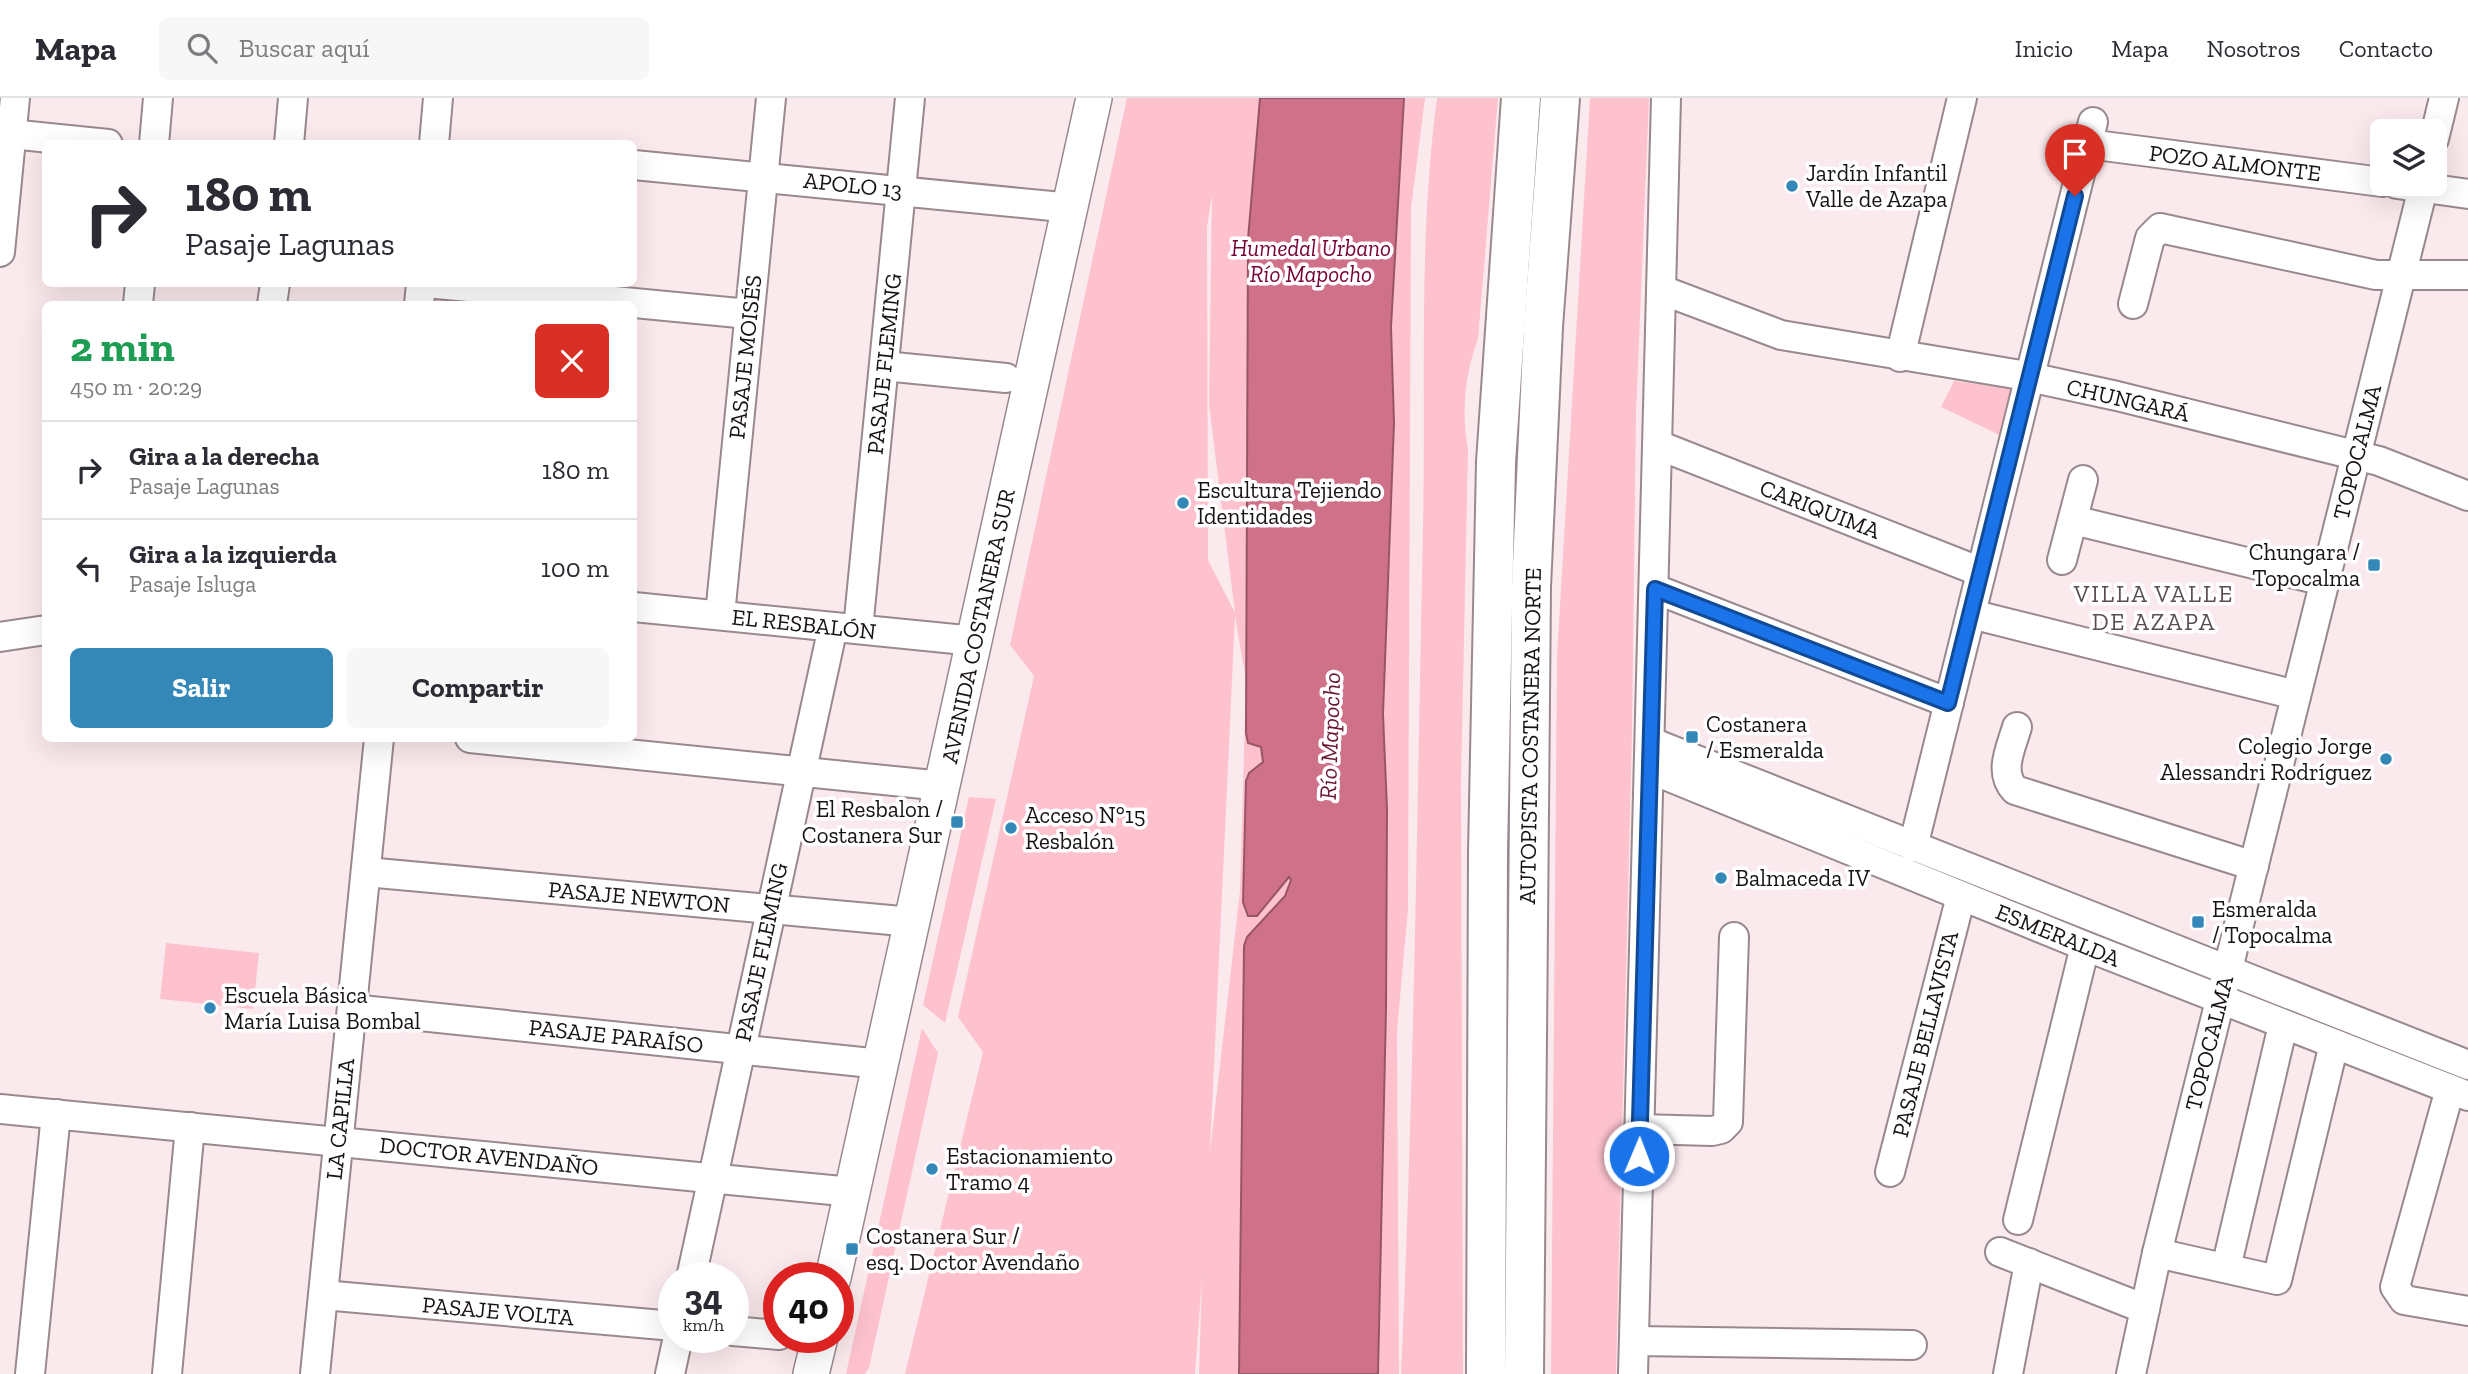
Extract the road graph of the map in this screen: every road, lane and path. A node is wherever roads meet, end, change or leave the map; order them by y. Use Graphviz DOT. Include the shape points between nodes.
graph roads {
  1 [pos="15,98"];
  2 [pos="158,98"];
  3 [pos="293,98"];
  4 [pos="438,98"];
  5 [pos="771,98"];
  6 [pos="910,98"];
  7 [pos="1094,98"];
  8 [pos="1521,98"];
  9 [pos="1560,98"];
  10 [pos="1666,98"];
  11 [pos="1962,98"];
  12 [pos="2444,98"];
  13 [pos="2439,119"];
  14 [pos="6,133"];
  15 [pos="71,140"];
  16 [pos="154,140"];
  17 [pos="289,140"];
  18 [pos="434,140"];
  19 [pos="637,164"];
  20 [pos="763,177"];
  21 [pos="2370,180"];
  22 [pos="901,190"];
  23 [pos="2447,190"];
  24 [pos="2468,194"];
  25 [pos="2412,196"];
  26 [pos="1072,208"];
  27 [pos="0,252"];
  28 [pos="2468,275"];
  29 [pos="2400,277"];
  30 [pos="466,287"];
  31 [pos="1662,290"];
  32 [pos="601,301"];
  33 [pos="637,304"];
  34 [pos="2133,304"];
  35 [pos="749,314"];
  36 [pos="1900,357"];
  37 [pos="884,366"];
  38 [pos="2030,377"];
  39 [pos="1006,378"];
  40 [pos="1658,445"];
  41 [pos="2356,456"];
  42 [pos="2083,480"];
  43 [pos="2468,496"];
  44 [pos="2073,520"];
  45 [pos="2062,560"];
  46 [pos="1981,572"];
  47 [pos="2325,581"];
  48 [pos="1655,589"];
  49 [pos="637,607"];
  50 [pos="1971,614"];
  51 [pos="719,615"];
  52 [pos="845,628"];
  53 [pos="42,631"];
  54 [pos="0,637"];
  55 [pos="975,641"];
  56 [pos="2296,695"];
  57 [pos="1948,703"];
  58 [pos="2017,727"];
  59 [pos="379,742"];
  60 [pos="509,742"];
  61 [pos="1651,755"];
  62 [pos="800,772"];
  63 [pos="943,786"];
  64 [pos="1913,847"];
  65 [pos="2254,866"];
  66 [pos="366,872"];
  67 [pos="1961,896"];
  68 [pos="771,909"];
  69 [pos="912,922"];
  70 [pos="1734,937"];
  71 [pos="2085,946"];
  72 [pos="2227,972"];
  73 [pos="2220,1000"];
  74 [pos="352,1009"];
  75 [pos="2283,1025"];
  76 [pos="2334,1044"];
  77 [pos="740,1049"];
  78 [pos="881,1064"];
  79 [pos="2468,1065"];
  80 [pos="2459,1093"];
  81 [pos="0,1108"];
  82 [pos="56,1114"];
  83 [pos="190,1127"];
  84 [pos="1639,1129"];
  85 [pos="338,1142"];
  86 [pos="1890,1172"];
  87 [pos="712,1178"];
  88 [pos="852,1192"];
  89 [pos="2018,1220"];
  90 [pos="2000,1252"];
  91 [pos="2157,1253"];
  92 [pos="694,1262"];
  93 [pos="837,1262"];
  94 [pos="2029,1263"];
  95 [pos="2226,1268"];
  96 [pos="323,1295"];
  97 [pos="2145,1309"];
  98 [pos="2468,1311"];
  99 [pos="658,1325"];
  100 [pos="1634,1341"];
  101 [pos="1912,1345"];
  102 [pos="675,1353"];
  103 [pos="813,1353"];
  104 [pos="30,1374"];
  105 [pos="167,1374"];
  106 [pos="315,1374"];
  107 [pos="670,1374"];
  108 [pos="811,1374"];
  109 [pos="1486,1374"];
  110 [pos="1524,1374"];
  111 [pos="1633,1374"];
  112 [pos="2008,1374"];
  113 [pos="2131,1374"];
  1 -- 14 [label="street"];
  2 -- 16 [label="street"];
  3 -- 17 [label="street"];
  4 -- 18 [label="street"];
  5 -- 20 [label="street, PASAJE MOISÉS"];
  6 -- 22 [label="street, PASAJE FLEMING"];
  7 -- 26 [label="main road, AVENIDA COSTANERA SUR"];
  8 -- 109 [label="highway, AUTOPISTA COSTANERA NORTE" via="1496,463 1488,852"];
  9 -- 110 [label="highway, AUTOPISTA COSTANERA NORTE" via="1531,587"];
  10 -- 31 [label="street"];
  11 -- 36 [label="street"];
  12 -- 13 [label="street"];
  14 -- 15 [label="street"];
  14 -- 27 [label="street"];
  19 -- 20 [label="street, APOLO 13"];
  20 -- 22 [label="street, APOLO 13"];
  20 -- 35 [label="street, PASAJE MOISÉS"];
  21 -- 38 [label="street, POZO ALMONTE" via="2091,133"];
  22 -- 26 [label="street, APOLO 13"];
  22 -- 37 [label="street, PASAJE FLEMING"];
  23 -- 24 [label="street"];
  25 -- 29 [label="street, TOPOCALMA"];
  26 -- 55 [label="main road, AVENIDA COSTANERA SUR"];
  28 -- 29 [label="street"];
  29 -- 34 [label="street" via="2160,228 2150,238"];
  29 -- 41 [label="street, TOPOCALMA"];
  30 -- 32 [label="street"];
  31 -- 36 [label="street, CHUNGARÁ" via="1781,335"];
  31 -- 40 [label="street"];
  33 -- 35 [label="street"];
  35 -- 51 [label="street, PASAJE MOISÉS"];
  36 -- 38 [label="street, CHUNGARÁ"];
  37 -- 39 [label="street"];
  37 -- 52 [label="street, PASAJE FLEMING"];
  38 -- 41 [label="street, CHUNGARÁ"];
  38 -- 46 [label="street"];
  40 -- 46 [label="street, CARIQUIMA"];
  40 -- 48 [label="street"];
  41 -- 43 [label="street, CHUNGARÁ"];
  41 -- 47 [label="street, TOPOCALMA"];
  42 -- 44 [label="street"];
  44 -- 45 [label="street"];
  44 -- 47 [label="street"];
  46 -- 50 [label="street"];
  47 -- 56 [label="street, TOPOCALMA"];
  48 -- 57 [label="street"];
  48 -- 61 [label="street"];
  49 -- 51 [label="street, EL RESBALÓN"];
  50 -- 56 [label="street"];
  50 -- 57 [label="street"];
  51 -- 52 [label="street, EL RESBALÓN"];
  52 -- 55 [label="street, EL RESBALÓN"];
  52 -- 62 [label="street, PASAJE FLEMING"];
  53 -- 54 [label="street"];
  55 -- 63 [label="main road, AVENIDA COSTANERA SUR"];
  56 -- 65 [label="street, TOPOCALMA"];
  57 -- 64 [label="street"];
  58 -- 65 [label="street" via="2005,770 2015,790"];
  59 -- 66 [label="street, LA CAPILLA"];
  60 -- 62 [label="street"];
  61 -- 64 [label="street, ESMERALDA"];
  61 -- 67 [label="street, ESMERALDA"];
  61 -- 84 [label="street"];
  62 -- 63 [label="street"];
  62 -- 68 [label="street, PASAJE FLEMING"];
  63 -- 69 [label="main road, AVENIDA COSTANERA SUR"];
  64 -- 72 [label="street, ESMERALDA"];
  65 -- 72 [label="street, TOPOCALMA"];
  66 -- 68 [label="street, PASAJE NEWTON"];
  66 -- 74 [label="street, LA CAPILLA"];
  67 -- 71 [label="street, ESMERALDA"];
  67 -- 86 [label="street, PASAJE BELLAVISTA"];
  68 -- 69 [label="street, PASAJE NEWTON"];
  68 -- 77 [label="street, PASAJE FLEMING"];
  69 -- 78 [label="main road, AVENIDA COSTANERA SUR"];
  70 -- 84 [label="street" via="1728,1122 1712,1131"];
  71 -- 73 [label="street, ESMERALDA"];
  71 -- 89 [label="street"];
  72 -- 73 [label="street, TOPOCALMA"];
  72 -- 79 [label="street, ESMERALDA"];
  73 -- 75 [label="street, ESMERALDA"];
  73 -- 91 [label="street, TOPOCALMA"];
  74 -- 77 [label="street, PASAJE PARAÍSO"];
  74 -- 85 [label="street, LA CAPILLA"];
  75 -- 76 [label="street, ESMERALDA"];
  75 -- 95 [label="street"];
  76 -- 80 [label="street, ESMERALDA"];
  76 -- 95 [label="street" via="2277,1280"];
  77 -- 78 [label="street, PASAJE PARAÍSO"];
  77 -- 87 [label="street, PASAJE FLEMING"];
  78 -- 88 [label="main road, AVENIDA COSTANERA SUR"];
  80 -- 98 [label="street" via="2396,1280 2396,1293 2409,1302"];
  81 -- 82 [label="street, DOCTOR AVENDAÑO"];
  82 -- 83 [label="street, DOCTOR AVENDAÑO"];
  82 -- 104 [label="street"];
  83 -- 85 [label="street, DOCTOR AVENDAÑO"];
  83 -- 105 [label="street"];
  84 -- 100 [label="street"];
  85 -- 87 [label="street, DOCTOR AVENDAÑO"];
  85 -- 96 [label="street, LA CAPILLA"];
  87 -- 88 [label="street, DOCTOR AVENDAÑO"];
  87 -- 92 [label="street, PASAJE FLEMING"];
  88 -- 93 [label="main road, AVENIDA COSTANERA SUR"];
  90 -- 94 [label="street"];
  91 -- 95 [label="street"];
  91 -- 97 [label="street, TOPOCALMA"];
  94 -- 97 [label="street"];
  94 -- 112 [label="street"];
  96 -- 99 [label="street, PASAJE VOLTA"];
  96 -- 106 [label="street, LA CAPILLA"];
  97 -- 113 [label="street, TOPOCALMA"];
  100 -- 101 [label="street"];
  100 -- 111 [label="street"];
  102 -- 107 [label="street"];
  103 -- 108 [label="main road"];
}
